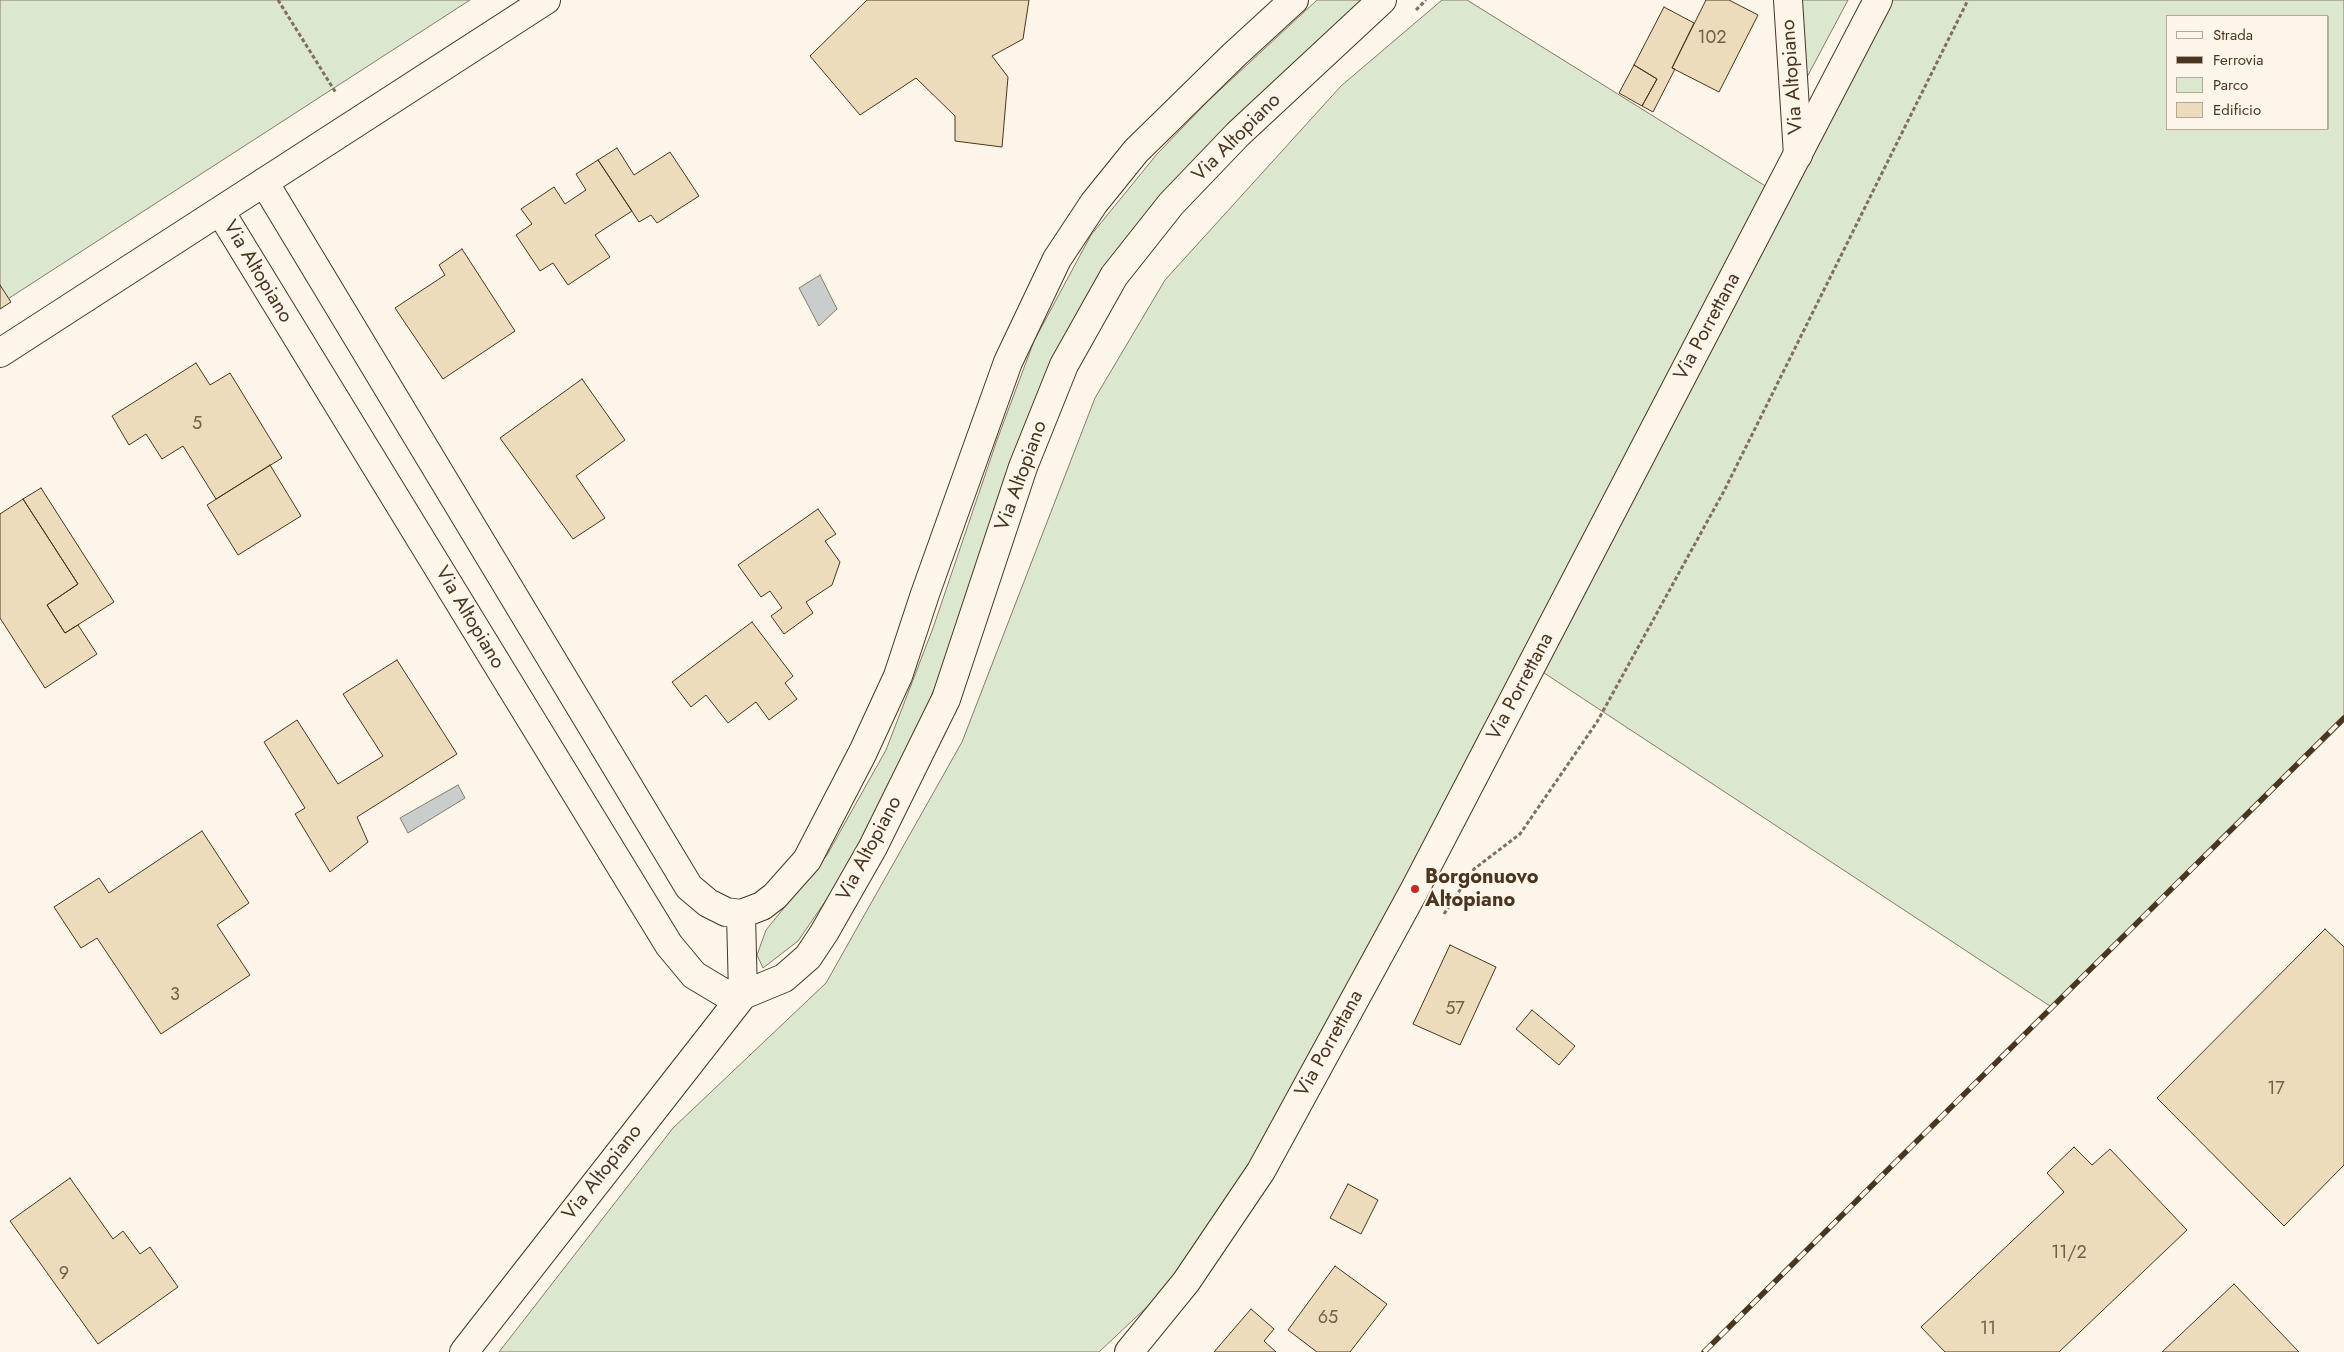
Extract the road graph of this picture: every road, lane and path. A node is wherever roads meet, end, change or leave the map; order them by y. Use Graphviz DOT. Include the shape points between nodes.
graph roads {
  1 [pos="278,0"];
  2 [pos="546,0"];
  3 [pos="1294,0"];
  4 [pos="1382,0"];
  5 [pos="1426,0"];
  6 [pos="1788,0"];
  7 [pos="1878,0"];
  8 [pos="1968,0"];
  9 [pos="1412,13"];
  10 [pos="355,123"];
  11 [pos="1798,155"];
  12 [pos="264,182"];
  13 [pos="220,211"];
  14 [pos="0,353"];
  15 [pos="741,914"];
  16 [pos="1441,919"];
  17 [pos="743,995"];
  18 [pos="464,1352"];
  19 [pos="1129,1352"];
  1 -- 10 [label="path"];
  2 -- 10 [label="street, Via Altopiano"];
  3 -- 15 [label="street" via="1136,151 1094,203 1057,259 1008,362 898,676 863,752 807,860 775,896 762,906"];
  4 -- 17 [label="street, Via Altopiano" via="1238,134 1172,204 1114,276 1064,365 1023,468 946,699 873,847 808,957 784,978"];
  5 -- 9 [label="path"];
  6 -- 11 [label="street, Via Altopiano"];
  7 -- 11 [label="street, Via Porrettana"];
  8 -- 16 [label="path" via="1724,491 1597,722 1520,834 1474,869"];
  10 -- 12 [label="street, Via Altopiano"];
  11 -- 19 [label="street, Via Porrettana" via="1415,889 1265,1162 1186,1282"];
  12 -- 13 [label="street, Via Altopiano"];
  12 -- 15 [label="street" via="689,887 708,903 726,912"];
  13 -- 14 [label="street, Via Altopiano"];
  13 -- 17 [label="street, Via Altopiano" via="669,945 694,975 724,993"];
  15 -- 17 [label="street"];
  17 -- 18 [label="street, Via Altopiano"];
}
